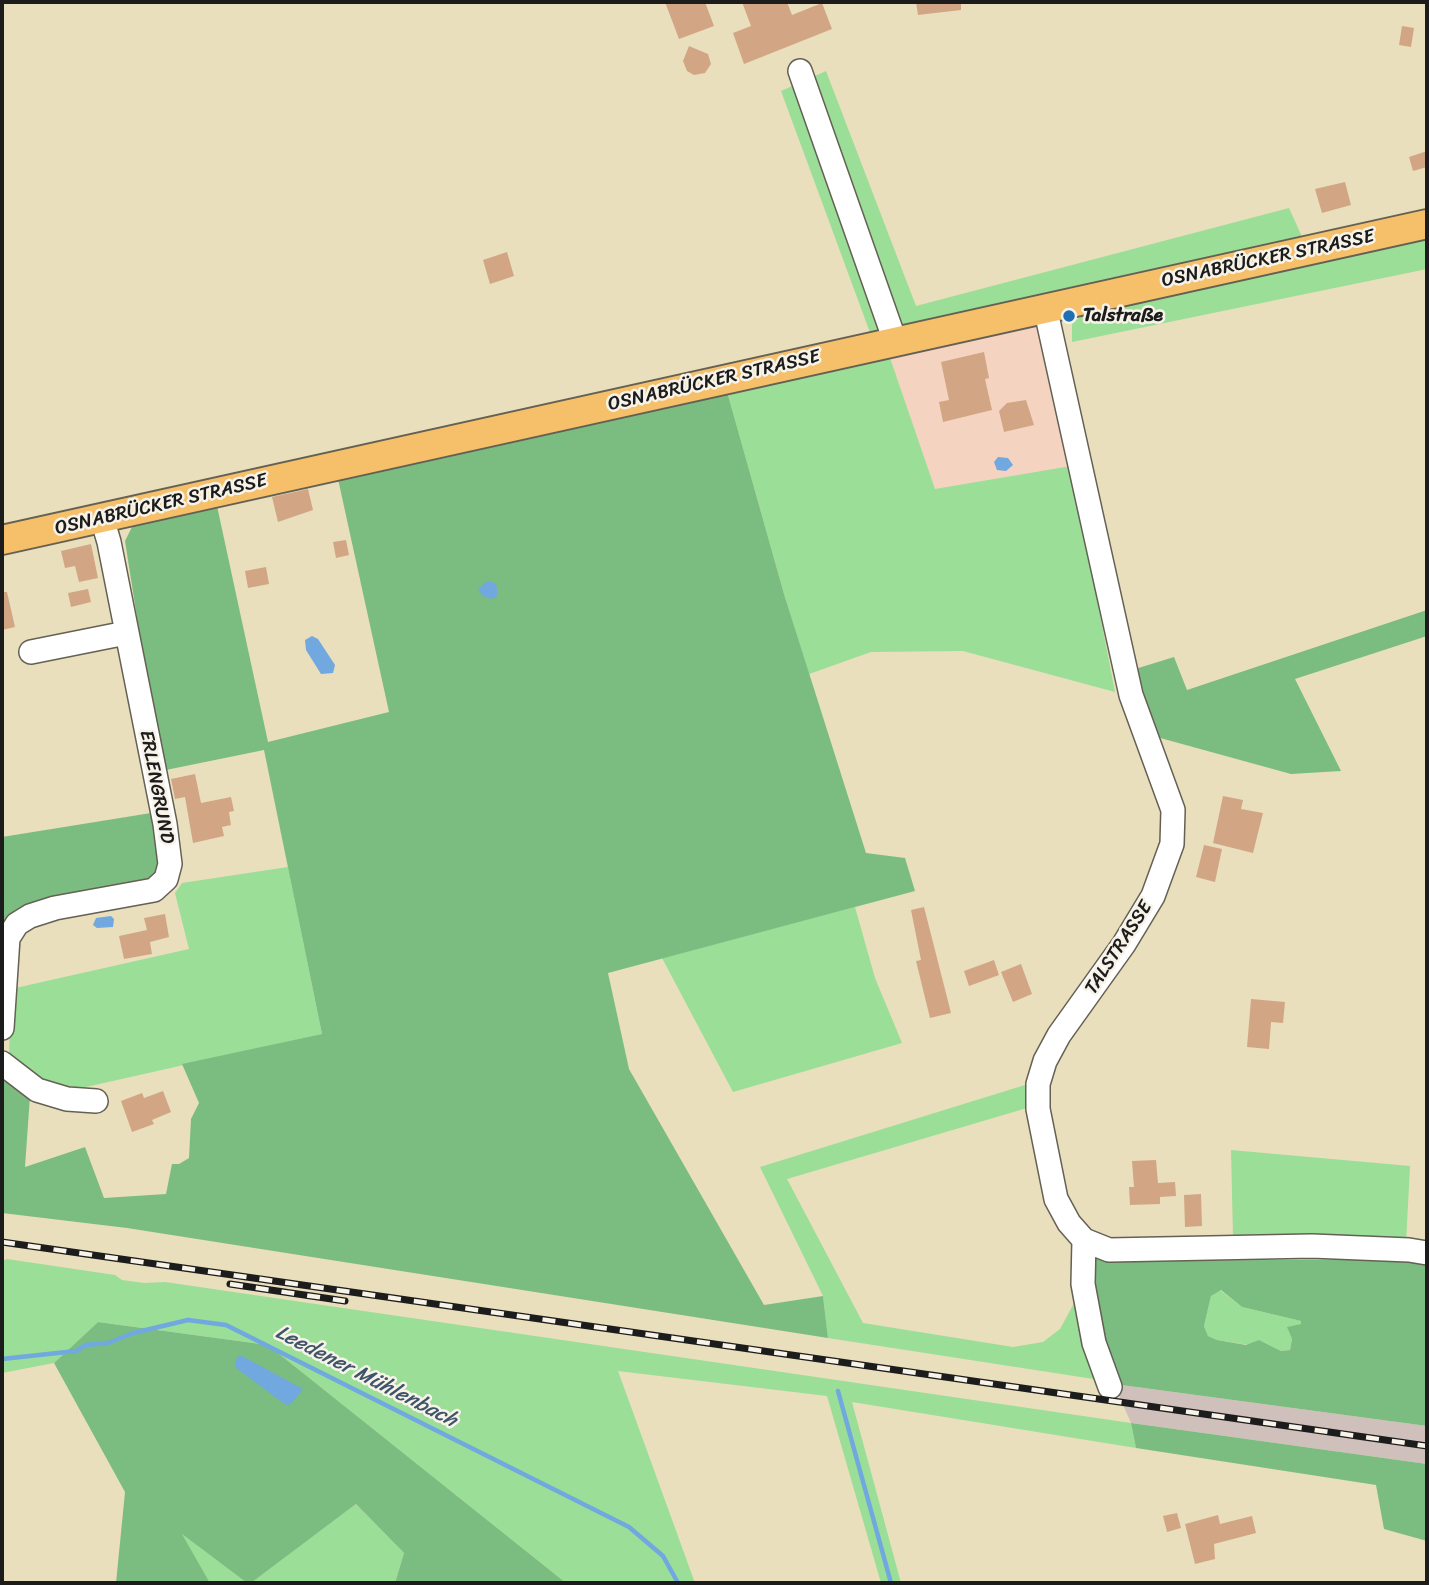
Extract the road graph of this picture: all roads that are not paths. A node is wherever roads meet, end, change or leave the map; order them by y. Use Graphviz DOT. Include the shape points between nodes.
graph roads {
  1 [pos="800,71"];
  2 [pos="1427,224"];
  3 [pos="1045,307"];
  4 [pos="895,341"];
  5 [pos="102,518"];
  6 [pos="2,540"];
  7 [pos="126,633"];
  8 [pos="31,652"];
  9 [pos="2,1028"];
  10 [pos="2,1063"];
  11 [pos="96,1101"];
  12 [pos="1084,1240"];
  13 [pos="1427,1253"];
  14 [pos="1110,1387"];
  1 -- 4 [label="street"];
  2 -- 3 [label="main road, OSNABRÜCKER STRASSE"];
  3 -- 4 [label="main road, OSNABRÜCKER STRASSE"];
  3 -- 12 [label="street, TALSTRASSE" via="1131,695 1173,810 1172,844 1153,896 1059,1035 1038,1084 1038,1110 1056,1199"];
  4 -- 5 [label="main road, OSNABRÜCKER STRASSE"];
  5 -- 6 [label="main road, OSNABRÜCKER STRASSE"];
  5 -- 7 [label="street, ERLENGRUND"];
  7 -- 8 [label="street"];
  7 -- 9 [label="street, ERLENGRUND" via="165,824 170,864 166,879 154,891 55,908 17,925 8,938"];
  10 -- 11 [label="street" via="37,1090"];
  12 -- 13 [label="street" via="1109,1250 1312,1246"];
  12 -- 14 [label="street" via="1083,1284 1094,1343"];
}
